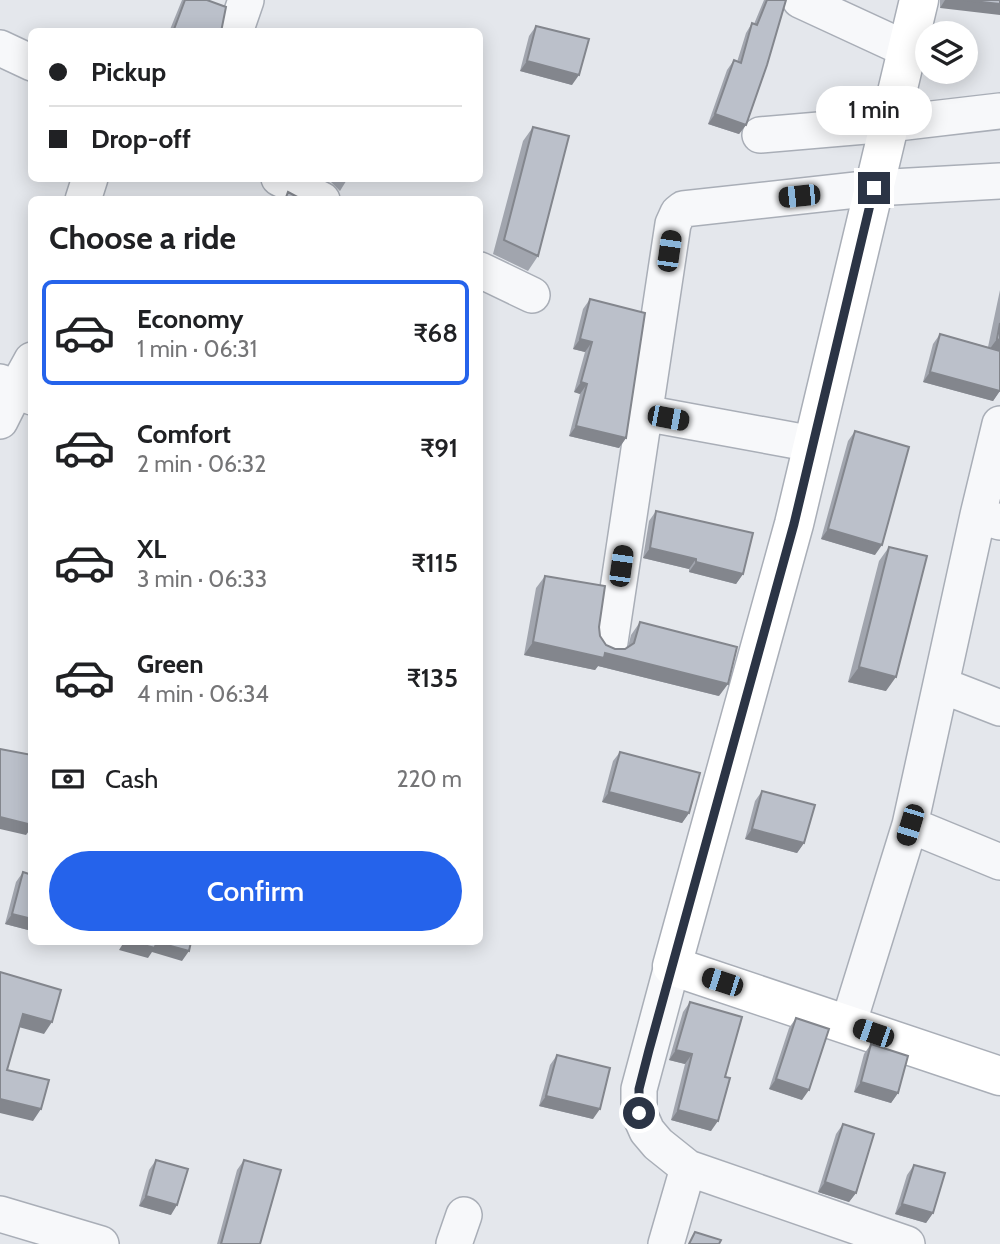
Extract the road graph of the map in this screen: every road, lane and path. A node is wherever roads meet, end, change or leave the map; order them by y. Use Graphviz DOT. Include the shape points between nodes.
graph roads {
  1 [pos="246,0"];
  2 [pos="800,0"];
  3 [pos="919,0"];
  4 [pos="237,28"];
  5 [pos="0,48"];
  6 [pos="906,49"];
  7 [pos="28,61"];
  8 [pos="1000,111"];
  9 [pos="889,124"];
  10 [pos="760,135"];
  11 [pos="1000,181"];
  12 [pos="287,182"];
  13 [pos="874,188"];
  14 [pos="314,196"];
  15 [pos="483,271"];
  16 [pos="532,295"];
  17 [pos="20,382"];
  18 [pos="644,413"];
  19 [pos="0,421"];
  20 [pos="1000,424"];
  21 [pos="813,444"];
  22 [pos="989,518"];
  23 [pos="610,642"];
  24 [pos="940,685"];
  25 [pos="1000,708"];
  26 [pos="910,825"];
  27 [pos="1000,862"];
  28 [pos="672,965"];
  29 [pos="848,1025"];
  30 [pos="1000,1076"];
  31 [pos="688,1168"];
  32 [pos="0,1214"];
  33 [pos="101,1244"];
  34 [pos="666,1244"];
  35 [pos="907,1244"];
  1 -- 4 [label="street"];
  2 -- 6 [label="street"];
  3 -- 6 [label="street"];
  5 -- 7 [label="street"];
  6 -- 9 [label="street"];
  8 -- 9 [label="street"];
  9 -- 10 [label="street"];
  9 -- 13 [label="street"];
  11 -- 13 [label="street"];
  12 -- 14 [label="street"];
  13 -- 18 [label="street" via="680,211 673,224"];
  13 -- 21 [label="street"];
  15 -- 16 [label="street"];
  17 -- 19 [label="street"];
  18 -- 21 [label="street"];
  18 -- 23 [label="street"];
  20 -- 22 [label="street"];
  21 -- 28 [label="street"];
  22 -- 24 [label="street"];
  24 -- 25 [label="street"];
  24 -- 26 [label="street"];
  26 -- 27 [label="street"];
  26 -- 29 [label="street"];
  28 -- 29 [label="street"];
  28 -- 31 [label="street" via="639,1089 639,1113 658,1144"];
  29 -- 30 [label="street"];
  31 -- 34 [label="street"];
  31 -- 35 [label="street"];
  32 -- 33 [label="street"];
}
